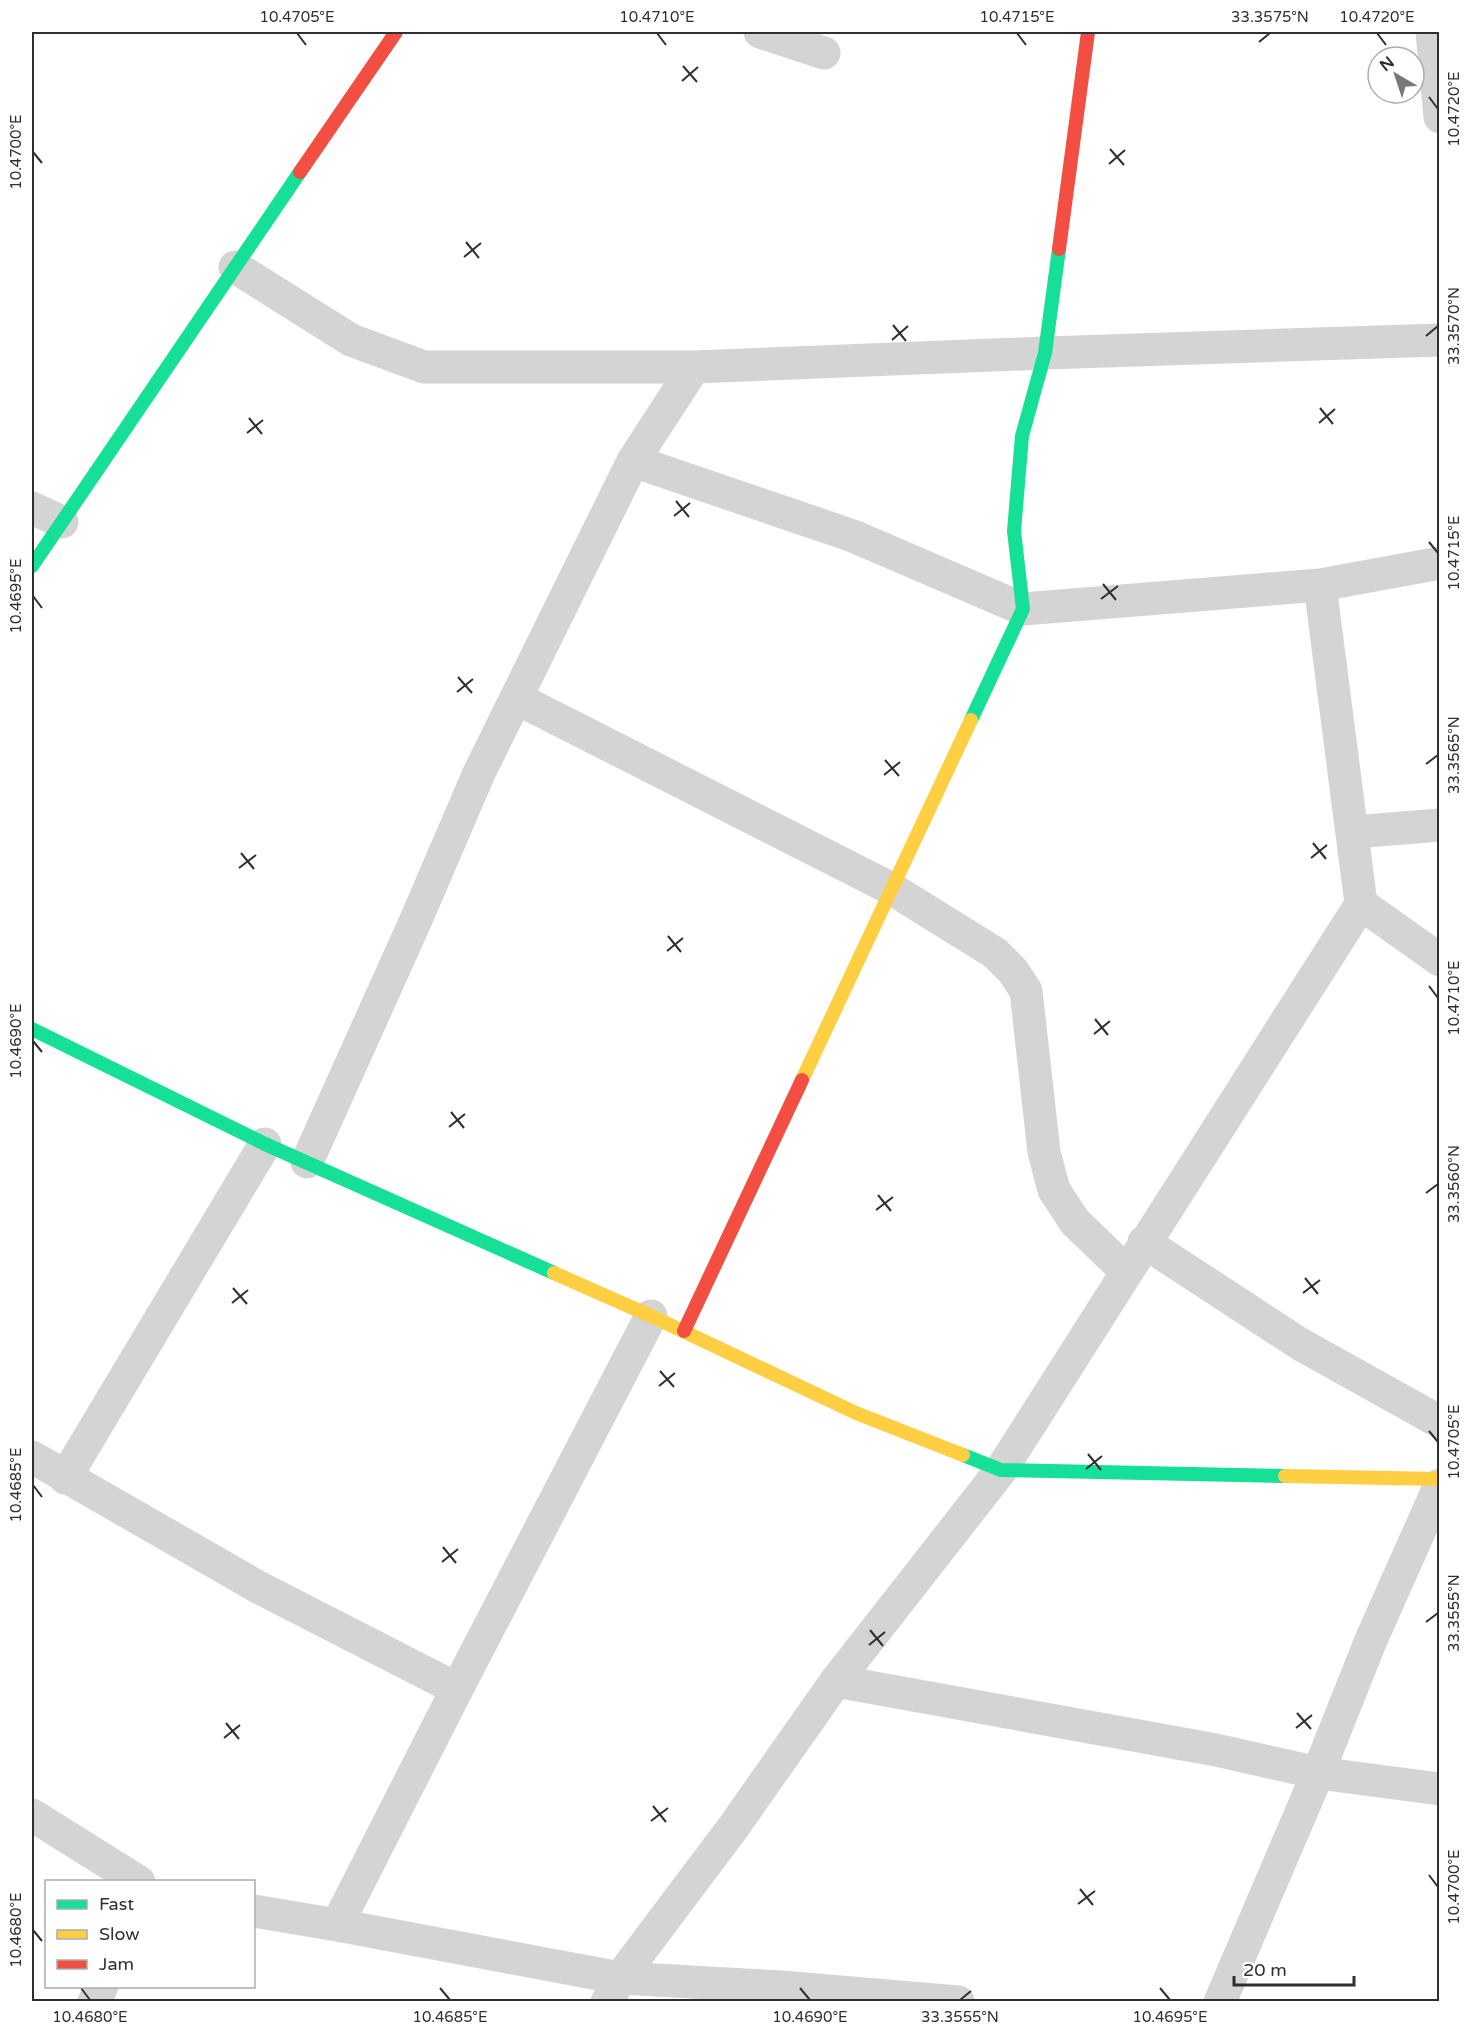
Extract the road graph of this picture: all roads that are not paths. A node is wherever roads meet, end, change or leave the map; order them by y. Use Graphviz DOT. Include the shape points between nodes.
graph roads {
  1 [pos="396,32"];
  2 [pos="760,32"];
  3 [pos="1088,32"];
  4 [pos="1432,32"];
  5 [pos="824,53"];
  6 [pos="1440,117"];
  7 [pos="235,267"];
  8 [pos="1440,340"];
  9 [pos="1045,353"];
  10 [pos="694,367"];
  11 [pos="633,461"];
  12 [pos="32,508"];
  13 [pos="62,522"];
  14 [pos="1440,563"];
  15 [pos="32,566"];
  16 [pos="1320,585"];
  17 [pos="1023,609"];
  18 [pos="516,698"];
  19 [pos="1440,825"];
  20 [pos="1353,832"];
  21 [pos="892,889"];
  22 [pos="1361,904"];
  23 [pos="1440,960"];
  24 [pos="32,1029"];
  25 [pos="265,1144"];
  26 [pos="307,1162"];
  27 [pos="1144,1242"];
  28 [pos="1126,1271"];
  29 [pos="651,1316"];
  30 [pos="684,1331"];
  31 [pos="1440,1422"];
  32 [pos="32,1457"];
  33 [pos="1001,1470"];
  34 [pos="65,1478"];
  35 [pos="1440,1479"];
  36 [pos="1440,1485"];
  37 [pos="836,1681"];
  38 [pos="457,1689"];
  39 [pos="1318,1773"];
  40 [pos="1440,1789"];
  41 [pos="32,1815"];
  42 [pos="137,1880"];
  43 [pos="255,1911"];
  44 [pos="337,1925"];
  45 [pos="614,1990"];
  46 [pos="958,2001"];
  47 [pos="1220,2001"];
  1 -- 7 [label="street"];
  2 -- 5 [label="street"];
  3 -- 9 [label="street"];
  4 -- 6 [label="street"];
  7 -- 10 [label="street" via="351,340 424,367"];
  7 -- 13 [label="street"];
  8 -- 9 [label="street"];
  9 -- 10 [label="street"];
  9 -- 17 [label="street" via="1022,436 1014,531"];
  10 -- 11 [label="street"];
  11 -- 17 [label="street" via="853,536"];
  11 -- 18 [label="street"];
  12 -- 13 [label="street"];
  13 -- 15 [label="street"];
  14 -- 16 [label="street"];
  16 -- 17 [label="street"];
  16 -- 20 [label="street"];
  17 -- 21 [label="street"];
  18 -- 21 [label="street"];
  18 -- 26 [label="street"];
  19 -- 20 [label="street"];
  20 -- 22 [label="street"];
  21 -- 28 [label="street" via="995,953 1022,984 1026,991 1044,1152 1054,1190 1075,1222"];
  21 -- 30 [label="street"];
  22 -- 23 [label="street"];
  22 -- 27 [label="street"];
  24 -- 25 [label="street"];
  25 -- 26 [label="street"];
  25 -- 34 [label="street"];
  26 -- 29 [label="street"];
  27 -- 28 [label="street"];
  27 -- 31 [label="street" via="1300,1344"];
  28 -- 33 [label="street"];
  29 -- 30 [label="street"];
  29 -- 38 [label="street"];
  30 -- 33 [label="street" via="856,1413"];
  32 -- 34 [label="street"];
  33 -- 35 [label="street"];
  33 -- 37 [label="street"];
  34 -- 38 [label="street" via="258,1587"];
  36 -- 39 [label="street" via="1371,1640"];
  37 -- 39 [label="street" via="1216,1750"];
  37 -- 45 [label="street"];
  38 -- 44 [label="street"];
  39 -- 40 [label="street"];
  39 -- 47 [label="street"];
  41 -- 42 [label="street"];
  43 -- 44 [label="street"];
  44 -- 45 [label="street"];
  45 -- 46 [label="street" via="781,1987"];
}
